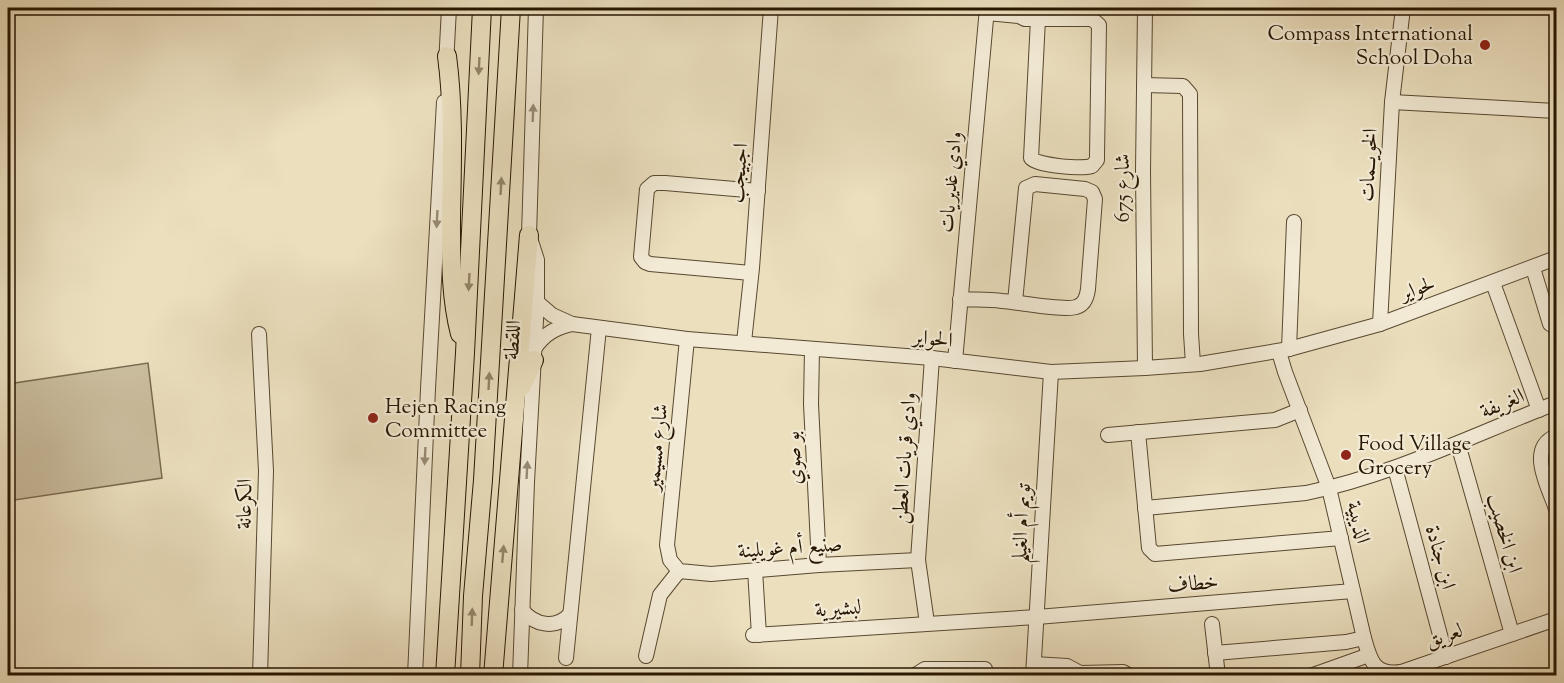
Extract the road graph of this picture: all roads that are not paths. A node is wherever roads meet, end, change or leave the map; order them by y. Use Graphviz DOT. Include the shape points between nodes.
graph roads {
  1 [pos="449,8"];
  2 [pos="482,8"];
  3 [pos="511,8"];
  4 [pos="536,8"];
  5 [pos="771,8"];
  6 [pos="1145,8"];
  7 [pos="1403,8"];
  8 [pos="987,14"];
  9 [pos="1032,19"];
  10 [pos="447,56"];
  11 [pos="1144,85"];
  12 [pos="1392,102"];
  13 [pos="1557,111"];
  14 [pos="758,190"];
  15 [pos="1294,222"];
  16 [pos="529,235"];
  17 [pos="1557,258"];
  18 [pos="1533,267"];
  19 [pos="751,273"];
  20 [pos="1493,283"];
  21 [pos="960,296"];
  22 [pos="537,302"];
  23 [pos="1015,302"];
  24 [pos="572,324"];
  25 [pos="1380,324"];
  26 [pos="1550,324"];
  27 [pos="599,328"];
  28 [pos="259,334"];
  29 [pos="687,339"];
  30 [pos="744,342"];
  31 [pos="812,349"];
  32 [pos="1284,351"];
  33 [pos="465,353"];
  34 [pos="534,355"];
  35 [pos="932,358"];
  36 [pos="955,361"];
  37 [pos="1196,364"];
  38 [pos="1144,368"];
  39 [pos="1051,372"];
  40 [pos="516,400"];
  41 [pos="1557,403"];
  42 [pos="1300,410"];
  43 [pos="1539,410"];
  44 [pos="1138,432"];
  45 [pos="1108,435"];
  46 [pos="1557,436"];
  47 [pos="1458,444"];
  48 [pos="1395,468"];
  49 [pos="1329,488"];
  50 [pos="1145,508"];
  51 [pos="1557,509"];
  52 [pos="1341,538"];
  53 [pos="918,560"];
  54 [pos="819,565"];
  55 [pos="674,566"];
  56 [pos="754,570"];
  57 [pos="1353,591"];
  58 [pos="522,610"];
  59 [pos="570,614"];
  60 [pos="1037,617"];
  61 [pos="1557,619"];
  62 [pos="927,623"];
  63 [pos="1212,624"];
  64 [pos="546,626"];
  65 [pos="1512,634"];
  66 [pos="568,636"];
  67 [pos="521,638"];
  68 [pos="1364,638"];
  69 [pos="1329,644"];
  70 [pos="1215,653"];
  71 [pos="646,656"];
  72 [pos="1369,656"];
  73 [pos="1446,657"];
  74 [pos="566,658"];
  75 [pos="1335,667"];
  76 [pos="985,669"];
  77 [pos="1033,670"];
  78 [pos="1079,674"];
  79 [pos="1102,674"];
  80 [pos="260,675"];
  81 [pos="415,675"];
  82 [pos="445,675"];
  83 [pos="470,675"];
  84 [pos="493,675"];
  85 [pos="520,675"];
  86 [pos="915,675"];
  87 [pos="1130,675"];
  88 [pos="1218,675"];
  89 [pos="1310,675"];
  1 -- 10 [label="street"];
  2 -- 33 [label="main road, one-way"];
  83 -- 3 [label="main road, اللقطة, one-way"];
  16 -- 4 [label="street, اللقطة, one-way"];
  5 -- 14 [label="street, اجبيجب"];
  6 -- 11 [label="street, شارع 675"];
  7 -- 12 [label="street, الخويــمات"];
  8 -- 9 [label="street" via="1017,23"];
  8 -- 21 [label="street, وادي غديريات"];
  9 -- 9 [label="street" via="1092,19 1099,25 1097,160 1092,166 1039,163 1030,158"];
  10 -- 33 [label="main road" via="452,114 452,288"];
  10 -- 81 [label="street, one-way"];
  11 -- 37 [label="street" via="1183,86 1190,94 1191,329"];
  11 -- 38 [label="street, شارع 675"];
  12 -- 13 [label="street"];
  12 -- 25 [label="street, الخويــمات"];
  14 -- 19 [label="street, اجبيجب"];
  14 -- 19 [label="street" via="650,185 642,245 641,257 650,264"];
  15 -- 32 [label="street, الذيبية"];
  16 -- 22 [label="street, اللقطة" via="537,260"];
  16 -- 40 [label="main road"];
  17 -- 18 [label="street, لحواير"];
  18 -- 20 [label="street, لحواير"];
  18 -- 26 [label="street"];
  19 -- 30 [label="street, اجبيجب"];
  20 -- 25 [label="street, لحواير"];
  20 -- 43 [label="street"];
  21 -- 23 [label="street"];
  21 -- 36 [label="street, وادي غديريات"];
  22 -- 24 [label="street, الحواير" via="552,315"];
  22 -- 34 [label="street, اللقطة"];
  23 -- 23 [label="street" via="1075,308 1084,301 1095,199 1092,192 1035,184 1026,188"];
  24 -- 27 [label="street, الحواير"];
  24 -- 34 [label="street" via="545,335"];
  25 -- 32 [label="street, لحواير"];
  27 -- 29 [label="street, الحواير"];
  27 -- 59 [label="street"];
  28 -- 80 [label="street, الكرعانة" via="266,471"];
  29 -- 30 [label="street, الحواير"];
  29 -- 55 [label="street, شارع مسيمير" via="667,545"];
  30 -- 31 [label="street, الحواير"];
  31 -- 35 [label="street, الحواير"];
  31 -- 54 [label="street, بو صوي"];
  32 -- 37 [label="street, الحواير"];
  32 -- 42 [label="street, الذيبية" via="1285,372"];
  33 -- 82 [label="main road"];
  34 -- 40 [label="main road"];
  58 -- 34 [label="street, اللقطة, one-way"];
  35 -- 36 [label="street, الحواير"];
  35 -- 53 [label="street, وادي قريات العطن"];
  36 -- 39 [label="street, الحواير"];
  37 -- 38 [label="street, الحواير"];
  38 -- 39 [label="street, الحواير"];
  39 -- 60 [label="street, تويم أم الغيلم"];
  84 -- 40 [label="main road, one-way"];
  41 -- 43 [label="street, الغريفة"];
  42 -- 44 [label="street" via="1275,420"];
  42 -- 49 [label="street, الذيبية"];
  43 -- 47 [label="street, الغريفة"];
  44 -- 45 [label="street"];
  44 -- 50 [label="street"];
  46 -- 51 [label="street" via="1546,442 1540,457"];
  47 -- 48 [label="street, الغريفة"];
  47 -- 65 [label="street, ابن الخصيب"];
  48 -- 49 [label="street, الغريفة"];
  48 -- 73 [label="street, ابن جنادة"];
  49 -- 50 [label="street, الغريفة"];
  49 -- 52 [label="street, الذيبية"];
  50 -- 52 [label="street" via="1149,548 1158,554"];
  52 -- 57 [label="street, الذيبية"];
  53 -- 54 [label="street, صنيع أم غويلينة"];
  53 -- 62 [label="street"];
  54 -- 56 [label="street, صنيع أم غويلينة"];
  55 -- 56 [label="street, صنيع أم غويلينة" via="711,574"];
  55 -- 71 [label="street" via="660,595"];
  56 -- 62 [label="street, لبشيرية" via="756,635"];
  57 -- 60 [label="street, خطاف"];
  57 -- 68 [label="street, الذيبية"];
  58 -- 64 [label="street"];
  58 -- 67 [label="street, اللقطة"];
  59 -- 64 [label="street"];
  59 -- 66 [label="street"];
  60 -- 62 [label="street, لبشيرية"];
  60 -- 77 [label="street, تويم أم الغيلم"];
  61 -- 65 [label="street, لعريق"];
  63 -- 70 [label="street"];
  64 -- 66 [label="street"];
  64 -- 67 [label="street"];
  65 -- 73 [label="street, لعريق"];
  66 -- 74 [label="street"];
  67 -- 85 [label="street, اللقطة"];
  68 -- 69 [label="street"];
  68 -- 72 [label="street"];
  69 -- 70 [label="street"];
  69 -- 75 [label="street"];
  70 -- 88 [label="street"];
  72 -- 73 [label="street, لعريق" via="1376,667 1392,674"];
  72 -- 75 [label="street"];
  75 -- 89 [label="street"];
  76 -- 86 [label="street" via="925,669"];
  77 -- 78 [label="street" via="1067,666"];
  78 -- 79 [label="street"];
  79 -- 87 [label="street"];
}
